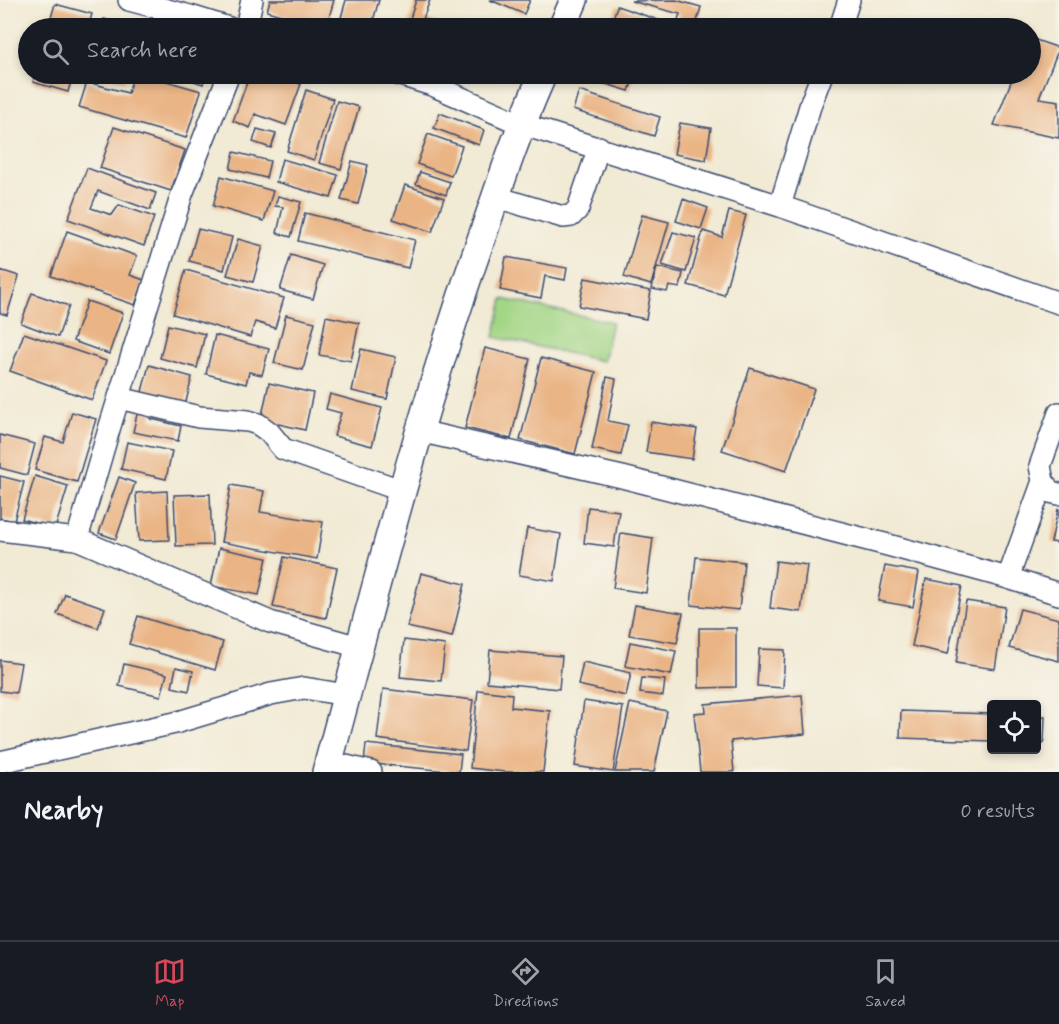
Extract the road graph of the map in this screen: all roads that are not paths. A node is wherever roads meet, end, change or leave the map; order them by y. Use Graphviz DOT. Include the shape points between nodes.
graph roads {
  1 [pos="129,0"];
  2 [pos="252,0"];
  3 [pos="574,0"];
  4 [pos="849,0"];
  5 [pos="196,18"];
  6 [pos="248,18"];
  7 [pos="566,18"];
  8 [pos="843,18"];
  9 [pos="225,84"];
  10 [pos="429,84"];
  11 [pos="539,84"];
  12 [pos="818,84"];
  13 [pos="521,124"];
  14 [pos="599,147"];
  15 [pos="495,197"];
  16 [pos="780,206"];
  17 [pos="1059,303"];
  18 [pos="119,398"];
  19 [pos="1059,413"];
  20 [pos="419,431"];
  21 [pos="1051,488"];
  22 [pos="402,491"];
  23 [pos="0,530"];
  24 [pos="77,539"];
  25 [pos="1008,578"];
  26 [pos="1059,594"];
  27 [pos="359,647"];
  28 [pos="346,695"];
  29 [pos="0,762"];
  30 [pos="328,767"];
  31 [pos="371,772"];
  1 -- 5 [label="street"];
  2 -- 6 [label="street"];
  3 -- 7 [label="main road"];
  4 -- 8 [label="street"];
  9 -- 18 [label="street" via="182,194"];
  10 -- 13 [label="street"];
  11 -- 13 [label="main road"];
  12 -- 16 [label="street"];
  13 -- 14 [label="street"];
  13 -- 15 [label="main road"];
  14 -- 15 [label="street" via="578,210 572,216 562,217"];
  14 -- 16 [label="street"];
  15 -- 20 [label="main road"];
  16 -- 17 [label="street"];
  18 -- 22 [label="street" via="199,417 258,424 283,449"];
  18 -- 24 [label="street"];
  19 -- 21 [label="street" via="1040,466"];
  20 -- 22 [label="main road"];
  20 -- 25 [label="street" via="621,477"];
  21 -- 25 [label="street"];
  22 -- 27 [label="main road"];
  23 -- 24 [label="street"];
  24 -- 27 [label="street" via="270,622"];
  25 -- 26 [label="street"];
  27 -- 28 [label="main road"];
  28 -- 29 [label="street" via="304,688 282,692 175,723"];
  28 -- 30 [label="main road"];
  30 -- 31 [label="street"];
}
